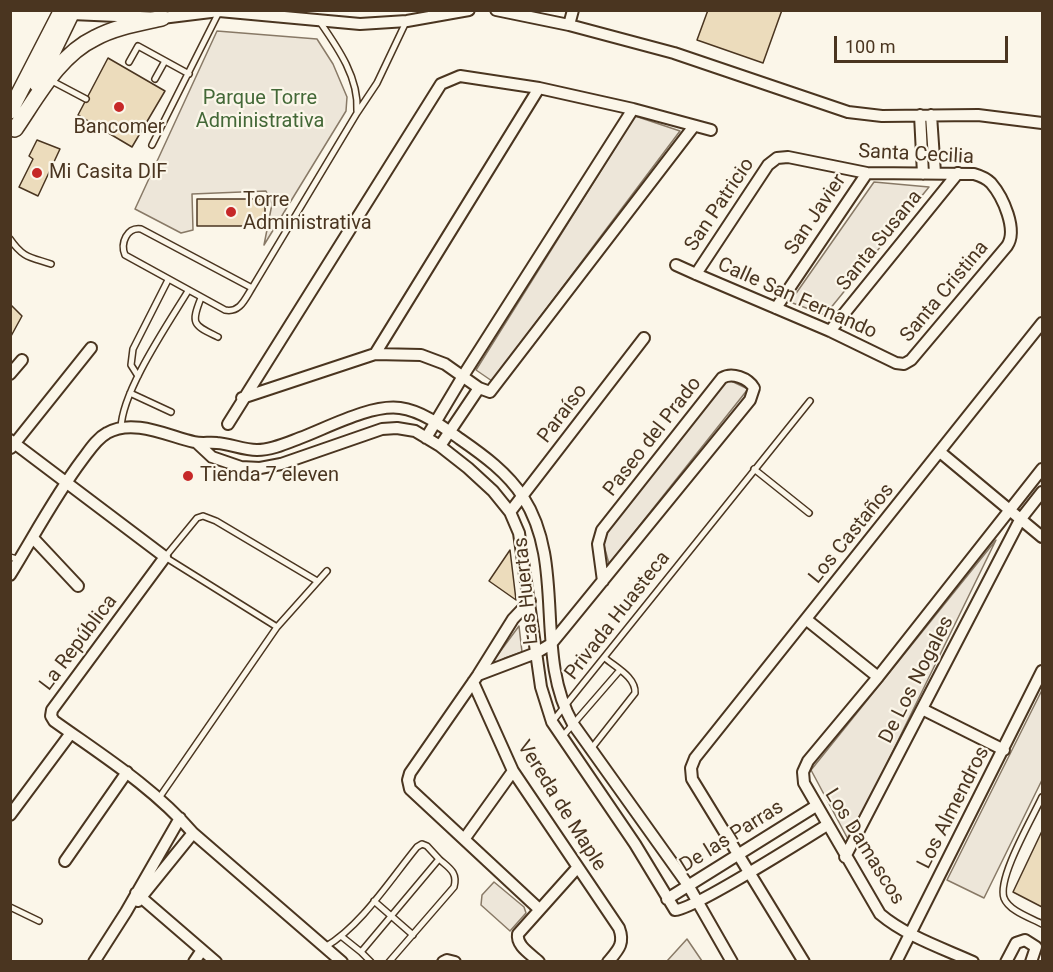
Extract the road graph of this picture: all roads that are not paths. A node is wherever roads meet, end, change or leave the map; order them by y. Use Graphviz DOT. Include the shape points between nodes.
graph roads {
  1 [pos="392,10"];
  2 [pos="469,10"];
  3 [pos="496,10"];
  4 [pos="573,10"];
  5 [pos="68,11"];
  6 [pos="219,11"];
  7 [pos="162,18"];
  8 [pos="406,21"];
  9 [pos="320,22"];
  10 [pos="388,23"];
  11 [pos="569,25"];
  12 [pos="165,61"];
  13 [pos="129,62"];
  14 [pos="189,74"];
  15 [pos="155,79"];
  16 [pos="49,80"];
  17 [pos="539,88"];
  18 [pos="86,99"];
  19 [pos="633,109"];
  20 [pos="10,111"];
  21 [pos="357,113"];
  22 [pos="925,115"];
  23 [pos="1042,123"];
  24 [pos="694,126"];
  25 [pos="711,130"];
  26 [pos="13,134"];
  27 [pos="152,145"];
  28 [pos="777,158"];
  29 [pos="867,173"];
  30 [pos="958,173"];
  31 [pos="923,174"];
  32 [pos="934,174"];
  33 [pos="10,239"];
  34 [pos="1011,240"];
  35 [pos="51,264"];
  36 [pos="676,265"];
  37 [pos="696,274"];
  38 [pos="168,280"];
  39 [pos="252,288"];
  40 [pos="188,291"];
  41 [pos="201,298"];
  42 [pos="776,308"];
  43 [pos="1042,323"];
  44 [pos="830,330"];
  45 [pos="218,337"];
  46 [pos="644,338"];
  47 [pos="91,348"];
  48 [pos="375,354"];
  49 [pos="22,360"];
  50 [pos="904,363"];
  51 [pos="10,374"];
  52 [pos="138,376"];
  53 [pos="463,376"];
  54 [pos="479,388"];
  55 [pos="130,393"];
  56 [pos="242,398"];
  57 [pos="810,401"];
  58 [pos="171,412"];
  59 [pos="435,423"];
  60 [pos="228,424"];
  61 [pos="121,428"];
  62 [pos="451,432"];
  63 [pos="426,438"];
  64 [pos="197,443"];
  65 [pos="12,444"];
  66 [pos="440,447"];
  67 [pos="940,452"];
  68 [pos="754,469"];
  69 [pos="1042,469"];
  70 [pos="65,483"];
  71 [pos="1042,492"];
  72 [pos="523,496"];
  73 [pos="1009,511"];
  74 [pos="510,512"];
  75 [pos="809,513"];
  76 [pos="1020,520"];
  77 [pos="1042,537"];
  78 [pos="33,538"];
  79 [pos="165,557"];
  80 [pos="15,558"];
  81 [pos="327,571"];
  82 [pos="10,575"];
  83 [pos="317,581"];
  84 [pos="603,581"];
  85 [pos="78,586"];
  86 [pos="530,601"];
  87 [pos="807,620"];
  88 [pos="277,627"];
  89 [pos="551,644"];
  90 [pos="536,653"];
  91 [pos="605,658"];
  92 [pos="620,670"];
  93 [pos="1042,671"];
  94 [pos="878,677"];
  95 [pos="476,678"];
  96 [pos="564,709"];
  97 [pos="922,709"];
  98 [pos="552,722"];
  99 [pos="573,724"];
  100 [pos="71,733"];
  101 [pos="562,738"];
  102 [pos="591,749"];
  103 [pos="1004,750"];
  104 [pos="513,771"];
  105 [pos="127,772"];
  106 [pos="803,772"];
  107 [pos="1042,797"];
  108 [pos="159,798"];
  109 [pos="816,806"];
  110 [pos="10,814"];
  111 [pos="180,818"];
  112 [pos="827,825"];
  113 [pos="193,834"];
  114 [pos="465,838"];
  115 [pos="739,854"];
  116 [pos="845,856"];
  117 [pos="439,859"];
  118 [pos="65,861"];
  119 [pos="577,868"];
  120 [pos="749,871"];
  121 [pos="688,885"];
  122 [pos="139,895"];
  123 [pos="667,899"];
  124 [pos="374,901"];
  125 [pos="698,901"];
  126 [pos="10,908"];
  127 [pos="539,909"];
  128 [pos="679,911"];
  129 [pos="391,916"];
  130 [pos="39,921"];
  131 [pos="1042,924"];
  132 [pos="910,933"];
  133 [pos="412,934"];
  134 [pos="341,936"];
  135 [pos="325,947"];
  136 [pos="202,950"];
  137 [pos="361,952"];
  138 [pos="94,962"];
  139 [pos="194,962"];
  140 [pos="216,962"];
  141 [pos="342,962"];
  142 [pos="371,962"];
  143 [pos="389,962"];
  144 [pos="539,962"];
  145 [pos="608,962"];
  146 [pos="732,962"];
  147 [pos="804,962"];
  148 [pos="896,962"];
  149 [pos="973,962"];
  150 [pos="1006,962"];
  151 [pos="1031,962"];
  1 -- 10 [label="street"];
  2 -- 8 [label="street"];
  3 -- 11 [label="street"];
  4 -- 11 [label="street"];
  5 -- 7 [label="street"];
  5 -- 20 [label="main road"];
  5 -- 26 [label="main road"];
  6 -- 7 [label="street"];
  6 -- 9 [label="street"];
  6 -- 14 [label="lane"];
  7 -- 16 [label="main road" via="93,38 65,60"];
  8 -- 10 [label="street"];
  8 -- 21 [label="lane" via="377,84"];
  9 -- 10 [label="street"];
  9 -- 21 [label="lane" via="338,48 358,94"];
  11 -- 22 [label="street" via="674,53 848,112"];
  12 -- 13 [label="lane" via="138,46"];
  12 -- 14 [label="lane"];
  12 -- 15 [label="lane"];
  14 -- 27 [label="lane"];
  16 -- 18 [label="lane"];
  16 -- 26 [label="main road"];
  17 -- 19 [label="street"];
  17 -- 48 [label="street"];
  17 -- 56 [label="street" via="460,76 441,84"];
  19 -- 24 [label="street"];
  19 -- 53 [label="street"];
  21 -- 39 [label="lane"];
  22 -- 23 [label="street" via="978,115"];
  22 -- 31 [label="street"];
  22 -- 32 [label="street"];
  24 -- 25 [label="street"];
  24 -- 54 [label="street" via="493,391"];
  28 -- 29 [label="street, Santa Cecilia"];
  28 -- 37 [label="street, San Patricio" via="768,165"];
  29 -- 31 [label="street, Santa Cecilia"];
  29 -- 42 [label="street, San Javier"];
  30 -- 32 [label="street, Santa Cecilia"];
  30 -- 34 [label="street, Santa Cecilia" via="974,174 992,184 1009,219"];
  30 -- 44 [label="street, Santa Susana"];
  31 -- 32 [label="street, Santa Cecilia"];
  33 -- 35 [label="lane" via="24,255"];
  34 -- 50 [label="street, Santa Cristina" via="911,360"];
  36 -- 37 [label="street, Calle San Fernando"];
  37 -- 42 [label="street, Calle San Fernando"];
  38 -- 39 [label="lane" via="125,255 123,243 130,231 141,229"];
  38 -- 40 [label="lane"];
  38 -- 52 [label="lane" via="133,349 131,365"];
  39 -- 41 [label="lane" via="234,310 225,310"];
  40 -- 41 [label="lane"];
  40 -- 52 [label="lane"];
  41 -- 45 [label="lane" via="194,322"];
  42 -- 44 [label="street, Calle San Fernando"];
  43 -- 67 [label="street, Los Castaños"];
  44 -- 50 [label="street, Calle San Fernando" via="896,363"];
  46 -- 72 [label="street, Paraíso"];
  47 -- 65 [label="street"];
  48 -- 53 [label="street" via="421,355"];
  48 -- 56 [label="street"];
  49 -- 51 [label="street"];
  52 -- 55 [label="lane"];
  53 -- 54 [label="street"];
  53 -- 59 [label="street"];
  54 -- 62 [label="street"];
  55 -- 58 [label="lane"];
  55 -- 61 [label="lane"];
  56 -- 60 [label="street"];
  57 -- 68 [label="lane, Privada Huasteca"];
  59 -- 62 [label="street, Las Huertas"];
  59 -- 63 [label="street"];
  59 -- 64 [label="street, Las Huertas" via="399,408 355,417 275,448 259,450"];
  61 -- 64 [label="street, Las Huertas" via="139,428"];
  61 -- 70 [label="street" via="95,443"];
  62 -- 66 [label="street"];
  62 -- 72 [label="street, Las Huertas" via="508,477"];
  63 -- 64 [label="street, Las Huertas" via="415,431 382,429 260,468 241,467 212,457"];
  63 -- 66 [label="street, Las Huertas"];
  65 -- 70 [label="street"];
  66 -- 74 [label="street, Las Huertas" via="493,491"];
  67 -- 73 [label="street"];
  67 -- 87 [label="street, Los Castaños"];
  68 -- 75 [label="lane"];
  68 -- 91 [label="lane, Privada Huasteca"];
  69 -- 73 [label="street"];
  70 -- 78 [label="street"];
  70 -- 79 [label="street"];
  71 -- 76 [label="street"];
  72 -- 74 [label="street, Paraíso"];
  72 -- 89 [label="street, Las Huertas" via="538,525 544,550"];
  73 -- 76 [label="street"];
  73 -- 94 [label="street, De Los Nogales"];
  74 -- 86 [label="street, Las Huertas" via="519,533"];
  76 -- 77 [label="street"];
  76 -- 97 [label="street, De Los Nogales"];
  78 -- 80 [label="street"];
  78 -- 85 [label="street"];
  79 -- 83 [label="lane" via="197,518 203,516"];
  79 -- 88 [label="lane"];
  79 -- 100 [label="street, La República" via="52,710 54,721"];
  80 -- 82 [label="street"];
  81 -- 83 [label="lane"];
  83 -- 88 [label="lane"];
  84 -- 84 [label="street, Paseo del Prado" via="750,400 754,388 748,381 731,375 722,378 602,530 598,544"];
  84 -- 89 [label="street, Paseo del Prado"];
  86 -- 90 [label="street, Las Huertas"];
  86 -- 95 [label="street" via="513,619"];
  87 -- 94 [label="street"];
  87 -- 115 [label="street, Los Castaños" via="695,758 691,768 692,779"];
  88 -- 108 [label="lane"];
  89 -- 90 [label="street, Paseo del Prado"];
  89 -- 96 [label="street, Las Huertas"];
  90 -- 95 [label="street, Paseo del Prado"];
  90 -- 98 [label="street, Las Huertas"];
  91 -- 92 [label="lane"];
  91 -- 96 [label="lane, Privada Huasteca"];
  92 -- 99 [label="lane"];
  92 -- 102 [label="lane" via="632,680 635,693"];
  93 -- 103 [label="street, Los Almendros"];
  94 -- 106 [label="street, De Los Nogales"];
  95 -- 104 [label="street, Vereda de Maple"];
  95 -- 114 [label="street" via="408,780 410,789"];
  96 -- 98 [label="lane, Privada Huasteca"];
  96 -- 99 [label="street, Las Huertas"];
  97 -- 103 [label="street"];
  97 -- 116 [label="street, De Los Nogales"];
  98 -- 101 [label="street, Las Huertas"];
  99 -- 101 [label="lane"];
  99 -- 102 [label="street, Las Huertas"];
  100 -- 105 [label="street, La República"];
  100 -- 110 [label="street"];
  101 -- 123 [label="street, Las Huertas" via="635,844"];
  102 -- 121 [label="street, Las Huertas"];
  103 -- 132 [label="street, Los Almendros"];
  104 -- 114 [label="street"];
  104 -- 119 [label="street, Vereda de Maple"];
  105 -- 108 [label="street, La República"];
  105 -- 118 [label="street"];
  106 -- 109 [label="street, Los Damascos"];
  107 -- 131 [label="lane" via="1003,886 1004,899 1011,907"];
  108 -- 111 [label="street, La República"];
  109 -- 112 [label="street, Los Damascos"];
  109 -- 115 [label="street, De las Parras"];
  111 -- 113 [label="street, La República"];
  111 -- 122 [label="street"];
  112 -- 116 [label="street, Los Damascos"];
  112 -- 120 [label="street, De las Parras"];
  113 -- 122 [label="street"];
  113 -- 135 [label="street, La República"];
  114 -- 127 [label="street"];
  115 -- 120 [label="street"];
  115 -- 121 [label="street, De las Parras"];
  116 -- 132 [label="street, Los Damascos" via="880,914"];
  117 -- 124 [label="lane" via="427,846 417,847"];
  117 -- 129 [label="lane"];
  117 -- 133 [label="lane" via="454,873 454,886"];
  119 -- 127 [label="street"];
  119 -- 145 [label="street, Vereda de Maple" via="622,937 621,946"];
  120 -- 125 [label="street, De las Parras"];
  120 -- 147 [label="street"];
  121 -- 123 [label="street, De las Parras"];
  121 -- 125 [label="street, Las Huertas"];
  122 -- 136 [label="street"];
  122 -- 138 [label="street"];
  123 -- 128 [label="street, Las Huertas"];
  124 -- 129 [label="lane"];
  124 -- 134 [label="lane"];
  125 -- 128 [label="street, De las Parras"];
  125 -- 146 [label="street, Las Huertas"];
  126 -- 130 [label="lane"];
  127 -- 144 [label="street" via="517,939"];
  129 -- 133 [label="lane"];
  129 -- 137 [label="lane"];
  132 -- 148 [label="street, Los Almendros"];
  132 -- 149 [label="street, Los Damascos"];
  133 -- 143 [label="lane"];
  134 -- 135 [label="lane"];
  134 -- 137 [label="lane"];
  135 -- 141 [label="street, La República"];
  136 -- 139 [label="street"];
  136 -- 140 [label="street"];
  137 -- 142 [label="lane"];
  150 -- 151 [label="street" via="1016,943 1025,940 1036,947"];
}
